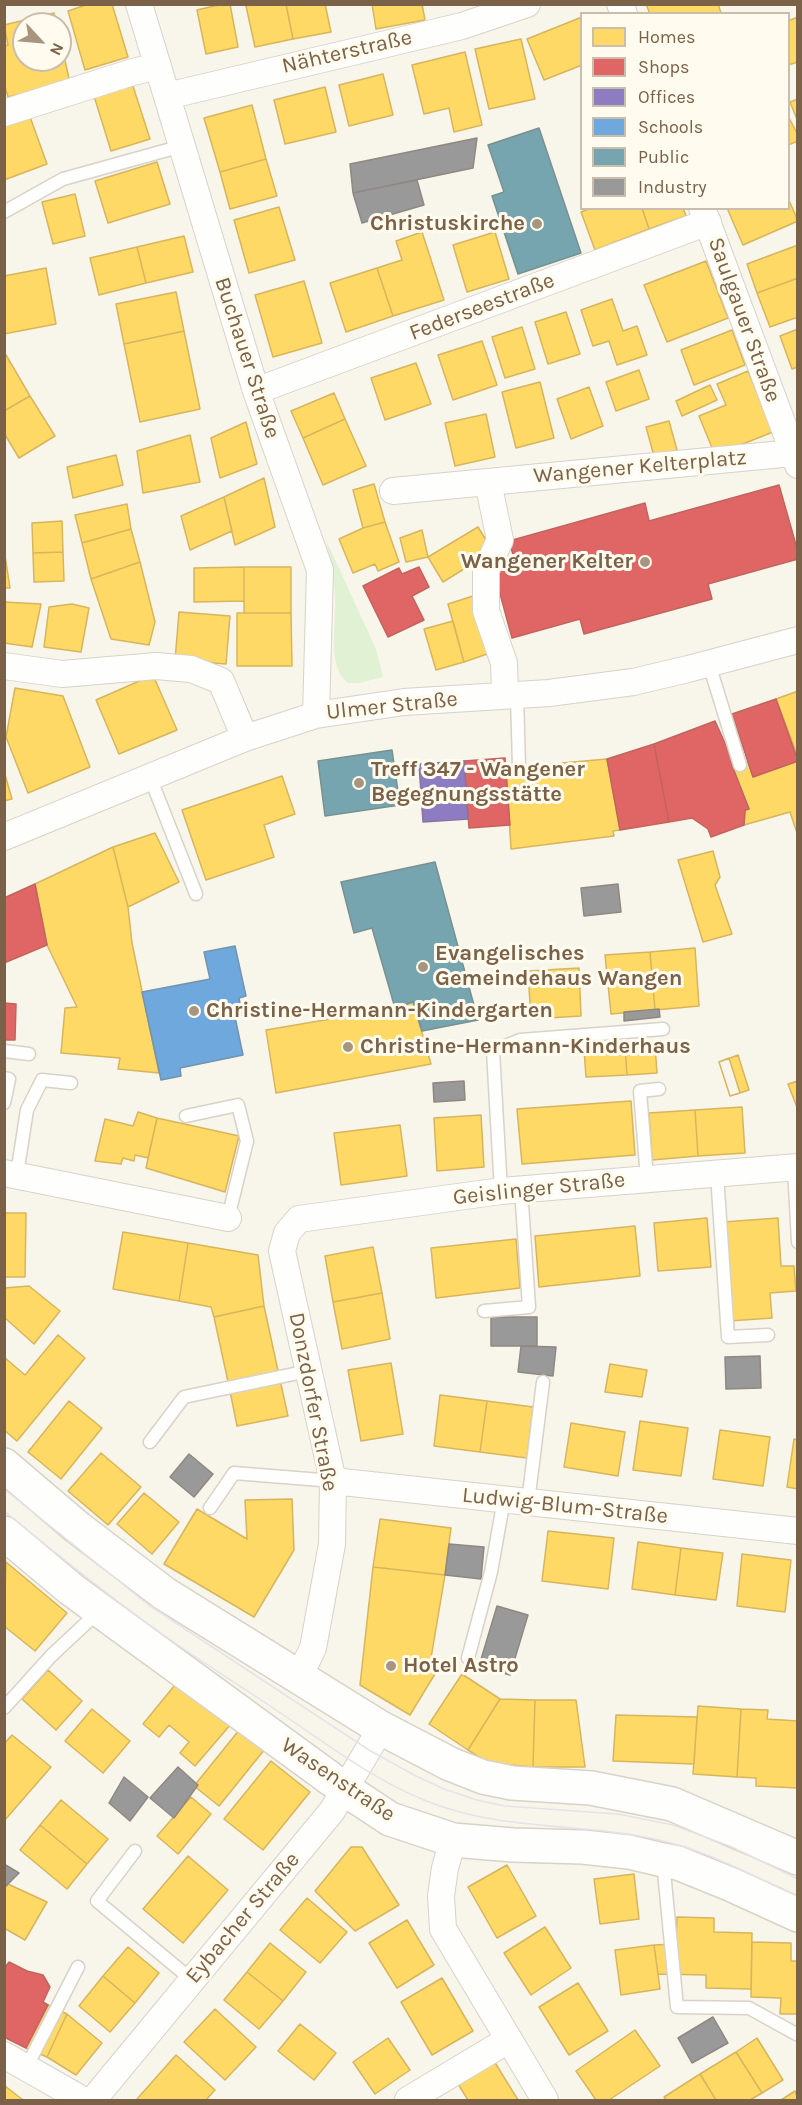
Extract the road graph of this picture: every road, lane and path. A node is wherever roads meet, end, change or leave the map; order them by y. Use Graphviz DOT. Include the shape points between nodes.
graph roads {
  1 [pos="139,4"];
  2 [pos="527,4"];
  3 [pos="479,12"];
  4 [pos="158,66"];
  5 [pos="167,96"];
  6 [pos="4,113"];
  7 [pos="182,146"];
  8 [pos="4,212"];
  9 [pos="705,215"];
  10 [pos="256,391"];
  11 [pos="795,459"];
  12 [pos="488,482"];
  13 [pos="393,491"];
  14 [pos="798,640"];
  15 [pos="709,664"];
  16 [pos="4,666"];
  17 [pos="511,695"];
  18 [pos="316,715"];
  19 [pos="245,738"];
  20 [pos="740,765"];
  21 [pos="519,767"];
  22 [pos="150,777"];
  23 [pos="4,837"];
  24 [pos="196,894"];
  25 [pos="663,1029"];
  26 [pos="4,1051"];
  27 [pos="29,1054"];
  28 [pos="4,1078"];
  29 [pos="71,1083"];
  30 [pos="659,1089"];
  31 [pos="4,1103"];
  32 [pos="186,1116"];
  33 [pos="796,1167"];
  34 [pos="717,1173"];
  35 [pos="11,1174"];
  36 [pos="647,1179"];
  37 [pos="511,1190"];
  38 [pos="228,1218"];
  39 [pos="287,1233"];
  40 [pos="798,1242"];
  41 [pos="484,1311"];
  42 [pos="768,1335"];
  43 [pos="308,1371"];
  44 [pos="543,1382"];
  45 [pos="150,1442"];
  46 [pos="4,1465"];
  47 [pos="333,1481"];
  48 [pos="516,1501"];
  49 [pos="210,1508"];
  50 [pos="798,1531"];
  51 [pos="4,1533"];
  52 [pos="100,1610"];
  53 [pos="468,1658"];
  54 [pos="299,1677"];
  55 [pos="4,1708"];
  56 [pos="381,1728"];
  57 [pos="346,1790"];
  58 [pos="453,1840"];
  59 [pos="135,1851"];
  60 [pos="798,1858"];
  61 [pos="663,1860"];
  62 [pos="798,1915"];
  63 [pos="78,1967"];
  64 [pos="192,1980"];
  65 [pos="798,2035"];
  66 [pos="508,2040"];
  67 [pos="15,2062"];
  68 [pos="83,2100"];
  69 [pos="93,2100"];
  70 [pos="408,2100"];
  71 [pos="545,2100"];
  1 -- 4 [label="street, Buchauer Straße"];
  2 -- 3 [label="street, Nähterstraße"];
  3 -- 5 [label="street, Nähterstraße"];
  4 -- 5 [label="street, Buchauer Straße"];
  4 -- 6 [label="street"];
  5 -- 7 [label="street, Buchauer Straße"];
  7 -- 8 [label="lane" via="63,179"];
  7 -- 10 [label="street, Buchauer Straße"];
  9 -- 10 [label="street, Federseestraße"];
  9 -- 11 [label="street, Saulgauer Straße"];
  10 -- 18 [label="street, Buchauer Straße" via="320,570"];
  11 -- 12 [label="street, Wangener Kelterplatz"];
  12 -- 13 [label="street, Wangener Kelterplatz"];
  12 -- 17 [label="street" via="500,540 486,570 486,610"];
  14 -- 15 [label="street, Ulmer Straße"];
  15 -- 17 [label="street, Ulmer Straße" via="633,682"];
  15 -- 20 [label="lane"];
  16 -- 19 [label="street" via="63,674 156,666 191,669 221,681"];
  17 -- 18 [label="street, Ulmer Straße" via="404,702"];
  17 -- 21 [label="lane"];
  18 -- 19 [label="street, Ulmer Straße"];
  19 -- 22 [label="street, Ulmer Straße"];
  22 -- 23 [label="street, Ulmer Straße"];
  22 -- 24 [label="lane"];
  25 -- 37 [label="lane" via="520,1040 493,1051"];
  26 -- 27 [label="lane"];
  28 -- 31 [label="lane" via="9,1079"];
  29 -- 35 [label="lane" via="42,1080 27,1110"];
  30 -- 36 [label="lane" via="640,1091"];
  32 -- 38 [label="lane" via="238,1105 247,1141"];
  33 -- 34 [label="street, Geislinger Straße"];
  33 -- 40 [label="lane"];
  34 -- 36 [label="street, Geislinger Straße"];
  34 -- 42 [label="lane" via="728,1337"];
  35 -- 38 [label="street"];
  36 -- 37 [label="street, Geislinger Straße"];
  37 -- 39 [label="street, Geislinger Straße" via="299,1219"];
  37 -- 41 [label="lane" via="529,1307"];
  39 -- 43 [label="street, Donzdorfer Straße" via="282,1251"];
  43 -- 45 [label="lane" via="184,1397"];
  43 -- 47 [label="street, Donzdorfer Straße"];
  44 -- 48 [label="lane"];
  46 -- 54 [label="street" via="165,1594"];
  47 -- 48 [label="street, Ludwig-Blum-Straße"];
  47 -- 49 [label="lane" via="234,1473"];
  47 -- 54 [label="street, Donzdorfer Straße" via="330,1555 313,1648"];
  48 -- 50 [label="street, Ludwig-Blum-Straße"];
  48 -- 53 [label="lane" via="491,1572"];
  51 -- 52 [label="street, Wasenstraße"];
  52 -- 55 [label="lane"];
  52 -- 57 [label="street, Wasenstraße"];
  54 -- 56 [label="street"];
  56 -- 57 [label="street, Eybacher Straße"];
  56 -- 60 [label="street" via="483,1777 512,1783 591,1788 672,1804"];
  57 -- 58 [label="street, Wasenstraße" via="390,1819"];
  57 -- 64 [label="street, Eybacher Straße"];
  58 -- 61 [label="street, Wasenstraße" via="583,1847"];
  58 -- 66 [label="street" via="441,1896 444,1929"];
  59 -- 64 [label="lane" via="97,1901"];
  61 -- 62 [label="street, Wasenstraße" via="730,1884"];
  61 -- 65 [label="lane" via="677,2007 749,2008"];
  63 -- 67 [label="lane"];
  64 -- 69 [label="street, Eybacher Straße"];
  66 -- 70 [label="street"];
  66 -- 71 [label="street"];
  67 -- 68 [label="street"];
}
